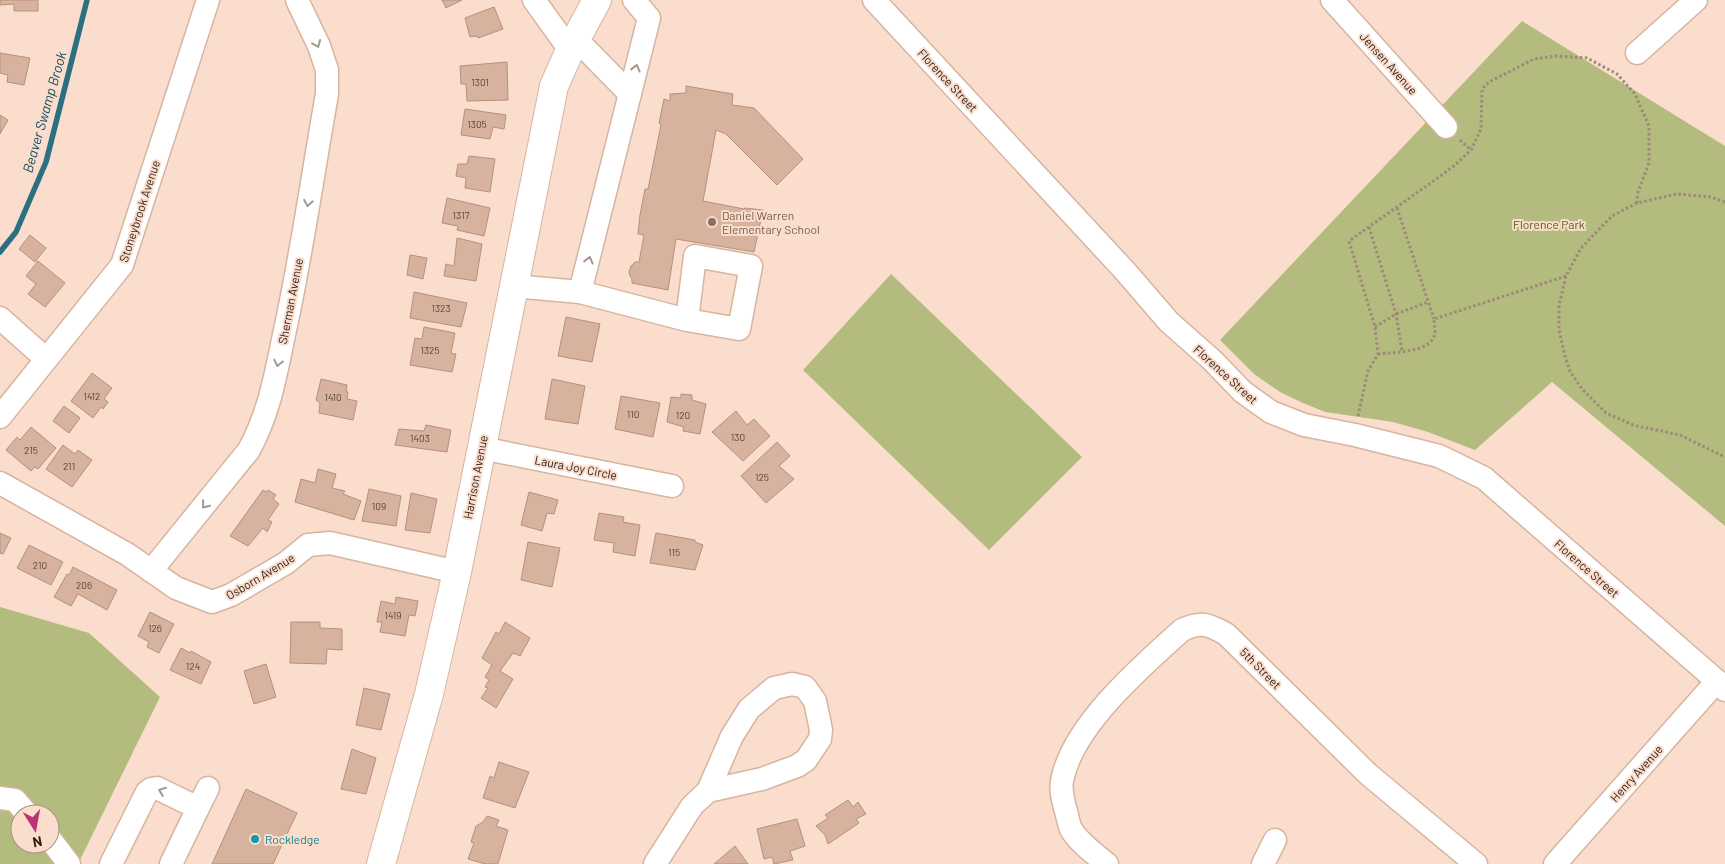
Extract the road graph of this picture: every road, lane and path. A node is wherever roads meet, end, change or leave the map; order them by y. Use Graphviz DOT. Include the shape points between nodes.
graph roads {
  1 [pos="208,0"];
  2 [pos="297,0"];
  3 [pos="534,0"];
  4 [pos="597,0"];
  5 [pos="634,0"];
  6 [pos="874,0"];
  7 [pos="1332,0"];
  8 [pos="1696,0"];
  9 [pos="573,44"];
  10 [pos="1637,53"];
  11 [pos="630,94"];
  12 [pos="1446,127"];
  13 [pos="1725,202"];
  14 [pos="1637,203"];
  15 [pos="1397,208"];
  16 [pos="1370,227"];
  17 [pos="1566,276"];
  18 [pos="513,286"];
  19 [pos="580,292"];
  20 [pos="1428,302"];
  21 [pos="1396,314"];
  22 [pos="0,318"];
  23 [pos="1434,319"];
  24 [pos="687,320"];
  25 [pos="1375,327"];
  26 [pos="1402,351"];
  27 [pos="1378,354"];
  28 [pos="46,359"];
  29 [pos="0,417"];
  30 [pos="1358,417"];
  31 [pos="481,448"];
  32 [pos="1725,457"];
  33 [pos="0,483"];
  34 [pos="672,486"];
  35 [pos="151,571"];
  36 [pos="457,572"];
  37 [pos="1721,686"];
  38 [pos="708,791"];
  39 [pos="0,798"];
  40 [pos="19,804"];
  41 [pos="1274,840"];
  42 [pos="60,852"];
  43 [pos="69,864"];
  44 [pos="111,864"];
  45 [pos="171,864"];
  46 [pos="381,864"];
  47 [pos="655,864"];
  48 [pos="1107,864"];
  49 [pos="1263,864"];
  50 [pos="1476,864"];
  51 [pos="1555,864"];
  1 -- 28 [label="street, Stoneybrook Avenue" via="122,265"];
  2 -- 35 [label="street, Sherman Avenue, one-way" via="327,70 327,94 269,404 249,450"];
  3 -- 9 [label="street"];
  4 -- 9 [label="main road, Harrison Avenue"];
  11 -- 5 [label="street, one-way" via="649,18"];
  6 -- 37 [label="street, Florence Street" via="1169,322 1243,392 1271,412 1304,425 1439,456 1484,478"];
  7 -- 12 [label="street, Jensen Avenue"];
  8 -- 10 [label="street"];
  9 -- 11 [label="street"];
  9 -- 18 [label="main road, Harrison Avenue" via="554,86"];
  19 -- 11 [label="street, one-way"];
  13 -- 14 [label="path" via="1711,197 1677,194"];
  14 -- 15 [label="path" via="1649,163 1649,126 1634,94 1617,74 1587,58 1557,56 1534,59 1489,82 1482,89 1481,129 1471,150 1456,165"];
  14 -- 17 [label="path" via="1612,216 1580,248"];
  15 -- 16 [label="path"];
  15 -- 20 [label="path"];
  16 -- 21 [label="path"];
  16 -- 25 [label="path" via="1349,241"];
  17 -- 23 [label="path"];
  17 -- 32 [label="path" via="1559,305 1559,330 1570,371 1582,389 1606,413 1633,425 1680,435"];
  18 -- 19 [label="street"];
  18 -- 31 [label="main road, Harrison Avenue"];
  19 -- 24 [label="street"];
  20 -- 21 [label="path"];
  20 -- 23 [label="path"];
  21 -- 25 [label="path"];
  21 -- 26 [label="path"];
  22 -- 28 [label="street"];
  23 -- 26 [label="path" via="1436,332 1429,344 1417,350"];
  25 -- 27 [label="path"];
  26 -- 27 [label="path"];
  27 -- 30 [label="path" via="1368,371"];
  28 -- 29 [label="street, Stoneybrook Avenue"];
  31 -- 34 [label="street, Laura Joy Circle"];
  31 -- 36 [label="main road, Harrison Avenue"];
  33 -- 35 [label="street, Osborn Avenue" via="127,554"];
  35 -- 36 [label="street, Osborn Avenue" via="176,588 212,602 231,595 286,563 308,545 330,544"];
  36 -- 46 [label="main road, Harrison Avenue" via="430,694"];
  37 -- 51 [label="street, Henry Avenue"];
  38 -- 38 [label="street" via="762,779 806,760 820,739 821,730 815,701 805,687 792,684 774,688 749,709 732,736"];
  38 -- 47 [label="street" via="692,806"];
  39 -- 40 [label="street" via="15,800"];
  41 -- 49 [label="street"];
  42 -- 43 [label="street"];
  45 -- 44 [label="street, one-way" via="203,798 157,788 147,792"];
  48 -- 50 [label="street, 5th Street" via="1071,830 1062,795 1062,780 1072,751 1094,719 1139,668 1182,630 1207,624 1226,634 1368,774"];
}
